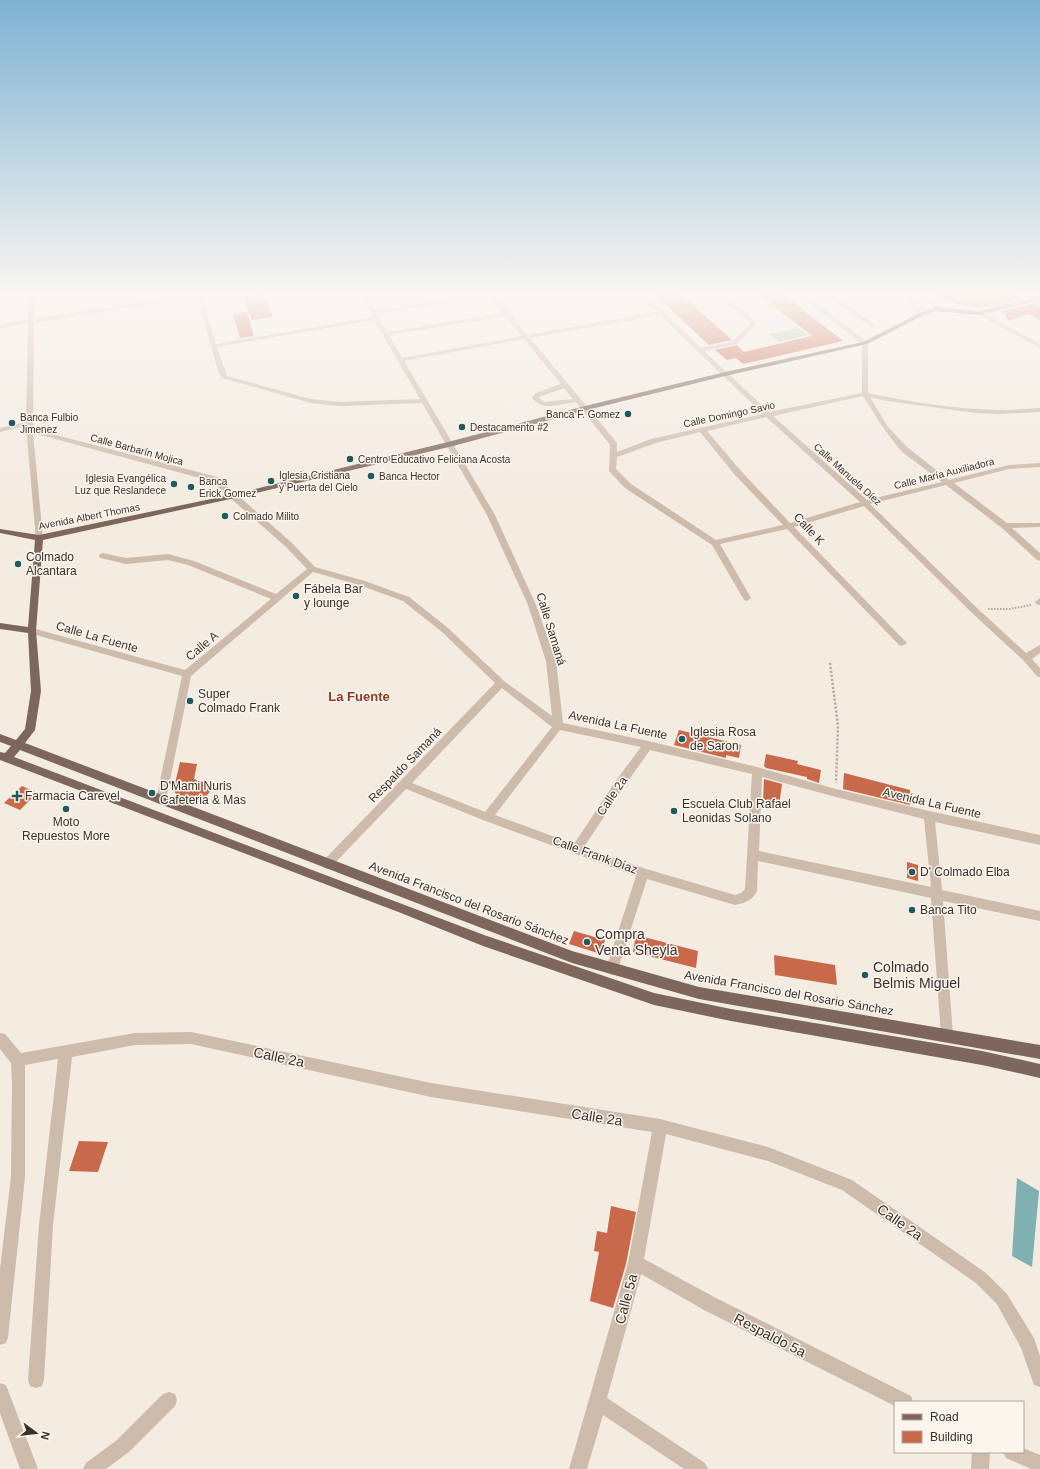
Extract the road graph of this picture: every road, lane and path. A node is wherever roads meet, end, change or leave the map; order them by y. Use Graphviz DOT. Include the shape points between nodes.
graph roads {
  1 [pos="400,360"];
  2 [pos="30,361"];
  3 [pos="219,361"];
  4 [pos="545,361"];
  5 [pos="711,361"];
  6 [pos="786,361"];
  7 [pos="866,361"];
  8 [pos="725,374"];
  9 [pos="565,385"];
  10 [pos="865,394"];
  11 [pos="578,400"];
  12 [pos="424,401"];
  13 [pos="585,408"];
  14 [pos="1040,410"];
  15 [pos="768,415"];
  16 [pos="29,427"];
  17 [pos="0,430"];
  18 [pos="702,430"];
  19 [pos="450,444"];
  20 [pos="613,456"];
  21 [pos="1040,465"];
  22 [pos="947,483"];
  23 [pos="235,496"];
  24 [pos="865,502"];
  25 [pos="1040,525"];
  26 [pos="790,526"];
  27 [pos="1005,526"];
  28 [pos="0,531"];
  29 [pos="39,538"];
  30 [pos="715,543"];
  31 [pos="103,556"];
  32 [pos="1040,558"];
  33 [pos="312,569"];
  34 [pos="278,598"];
  35 [pos="748,598"];
  36 [pos="1039,601"];
  37 [pos="974,610"];
  38 [pos="0,626"];
  39 [pos="32,631"];
  40 [pos="902,643"];
  41 [pos="1040,648"];
  42 [pos="1026,658"];
  43 [pos="830,663"];
  44 [pos="187,674"];
  45 [pos="1040,674"];
  46 [pos="501,683"];
  47 [pos="558,726"];
  48 [pos="0,738"];
  49 [pos="18,745"];
  50 [pos="648,745"];
  51 [pos="3,758"];
  52 [pos="757,771"];
  53 [pos="404,784"];
  54 [pos="836,793"];
  55 [pos="161,800"];
  56 [pos="929,816"];
  57 [pos="487,817"];
  58 [pos="1040,840"];
  59 [pos="577,849"];
  60 [pos="754,855"];
  61 [pos="327,864"];
  62 [pos="643,873"];
  63 [pos="937,894"];
  64 [pos="1040,916"];
  65 [pos="612,969"];
  66 [pos="947,1035"];
  67 [pos="0,1039"];
  68 [pos="65,1052"];
  69 [pos="1040,1052"];
  70 [pos="18,1060"];
  71 [pos="1040,1072"];
  72 [pos="660,1126"];
  73 [pos="636,1263"];
  74 [pos="0,1337"];
  75 [pos="1040,1379"];
  76 [pos="36,1380"];
  77 [pos="0,1391"];
  78 [pos="169,1400"];
  79 [pos="903,1401"];
  80 [pos="598,1402"];
  81 [pos="981,1453"];
  82 [pos="1014,1453"];
  83 [pos="1040,1464"];
  84 [pos="30,1469"];
  85 [pos="92,1469"];
  86 [pos="578,1469"];
  87 [pos="699,1469"];
  88 [pos="980,1469"];
  1 -- 12 [label="street, Calle Samaná"];
  2 -- 16 [label="street"];
  3 -- 12 [label="street" via="224,377 311,401 340,404"];
  4 -- 9 [label="street"];
  5 -- 8 [label="street, Calle Manuela Díez"];
  6 -- 8 [label="main road, Avenida Albert Thomas"];
  7 -- 10 [label="street"];
  8 -- 13 [label="main road, Avenida Albert Thomas"];
  8 -- 15 [label="street, Calle Manuela Díez"];
  9 -- 11 [label="street"];
  9 -- 11 [label="street" via="535,397 543,404"];
  10 -- 14 [label="street, Calle Domingo Savio" via="887,400 976,410"];
  10 -- 15 [label="street, Calle Domingo Savio"];
  10 -- 22 [label="street" via="876,414 904,449"];
  11 -- 13 [label="street"];
  12 -- 19 [label="street, Calle Samaná"];
  13 -- 19 [label="main road, Avenida Albert Thomas"];
  13 -- 20 [label="street" via="614,446"];
  15 -- 18 [label="street, Calle Domingo Savio"];
  15 -- 24 [label="street, Calle Manuela Díez"];
  16 -- 17 [label="street, Calle Barbarín Mojica"];
  16 -- 23 [label="street, Calle Barbarín Mojica" via="214,479"];
  16 -- 29 [label="street"];
  18 -- 20 [label="street, Calle Domingo Savio" via="654,441"];
  18 -- 26 [label="street, Calle K" via="738,473"];
  19 -- 23 [label="main road, Avenida Albert Thomas"];
  19 -- 47 [label="street, Calle Samaná" via="491,515 532,605 551,661"];
  20 -- 30 [label="street" via="612,469 628,486"];
  21 -- 22 [label="street, Calle María Auxiliadora" via="1008,467"];
  22 -- 24 [label="street, Calle María Auxiliadora"];
  22 -- 27 [label="street"];
  23 -- 29 [label="main road, Avenida Albert Thomas"];
  23 -- 33 [label="street"];
  24 -- 26 [label="street, Calle María Auxiliadora"];
  24 -- 37 [label="street, Calle Manuela Díez"];
  25 -- 27 [label="street"];
  26 -- 30 [label="street, Calle María Auxiliadora"];
  26 -- 40 [label="street, Calle K"];
  27 -- 32 [label="street"];
  28 -- 29 [label="main road, Avenida Albert Thomas"];
  29 -- 39 [label="main road"];
  30 -- 35 [label="street"];
  31 -- 34 [label="street" via="126,561 168,557 191,563"];
  33 -- 34 [label="street, Calle A"];
  33 -- 46 [label="street, Avenida La Fuente" via="362,582 406,599 445,630"];
  34 -- 44 [label="street, Calle A"];
  36 -- 37 [label="path" via="1010,609"];
  37 -- 42 [label="street, Calle Manuela Díez"];
  38 -- 39 [label="main road, Calle La Fuente"];
  39 -- 44 [label="street, Calle La Fuente"];
  39 -- 49 [label="main road" via="36,691 30,730"];
  41 -- 42 [label="street"];
  42 -- 45 [label="street, Calle Manuela Díez"];
  43 -- 54 [label="path" via="838,726"];
  44 -- 55 [label="street, Calle A"];
  46 -- 47 [label="street, Avenida La Fuente"];
  46 -- 53 [label="street, Respaldo Samaná"];
  47 -- 50 [label="street, Avenida La Fuente"];
  47 -- 57 [label="street"];
  48 -- 49 [label="main road, Avenida Francisco del Rosario Sánchez"];
  49 -- 51 [label="main road"];
  49 -- 55 [label="main road, Avenida Francisco del Rosario Sánchez"];
  50 -- 52 [label="street, Avenida La Fuente"];
  50 -- 59 [label="street, Calle 2a"];
  51 -- 71 [label="main road" via="483,940 654,1000 982,1058"];
  52 -- 54 [label="street, Avenida La Fuente"];
  52 -- 60 [label="street, Calle Frank Díaz"];
  53 -- 57 [label="street, Calle Frank Díaz"];
  53 -- 61 [label="street, Respaldo Samaná"];
  54 -- 56 [label="street, Avenida La Fuente"];
  55 -- 61 [label="main road, Avenida Francisco del Rosario Sánchez"];
  56 -- 58 [label="street, Avenida La Fuente"];
  56 -- 63 [label="street"];
  57 -- 59 [label="street, Calle Frank Díaz"];
  59 -- 62 [label="street, Calle Frank Díaz"];
  60 -- 62 [label="street, Calle Frank Díaz" via="751,891 744,898 735,900"];
  60 -- 63 [label="street"];
  61 -- 65 [label="main road, Avenida Francisco del Rosario Sánchez" via="572,957"];
  62 -- 65 [label="street"];
  63 -- 64 [label="street"];
  63 -- 66 [label="street"];
  65 -- 66 [label="main road, Avenida Francisco del Rosario Sánchez" via="699,993"];
  66 -- 69 [label="main road, Avenida Francisco del Rosario Sánchez"];
  67 -- 70 [label="street"];
  68 -- 70 [label="street, Calle 2a"];
  68 -- 72 [label="street, Calle 2a" via="135,1039 191,1038 431,1090"];
  68 -- 76 [label="street" via="46,1225"];
  70 -- 74 [label="street" via="18,1177"];
  72 -- 73 [label="street, Calle 5a"];
  72 -- 75 [label="street, Calle 2a" via="768,1154 847,1186 981,1278 1002,1299 1028,1344"];
  73 -- 79 [label="street, Respaldo 5a" via="710,1304"];
  73 -- 80 [label="street, Calle 5a"];
  77 -- 84 [label="street"];
  78 -- 85 [label="street" via="123,1446"];
  80 -- 86 [label="street, Calle 5a"];
  80 -- 87 [label="street"];
  81 -- 88 [label="street"];
  82 -- 83 [label="street"];
}
